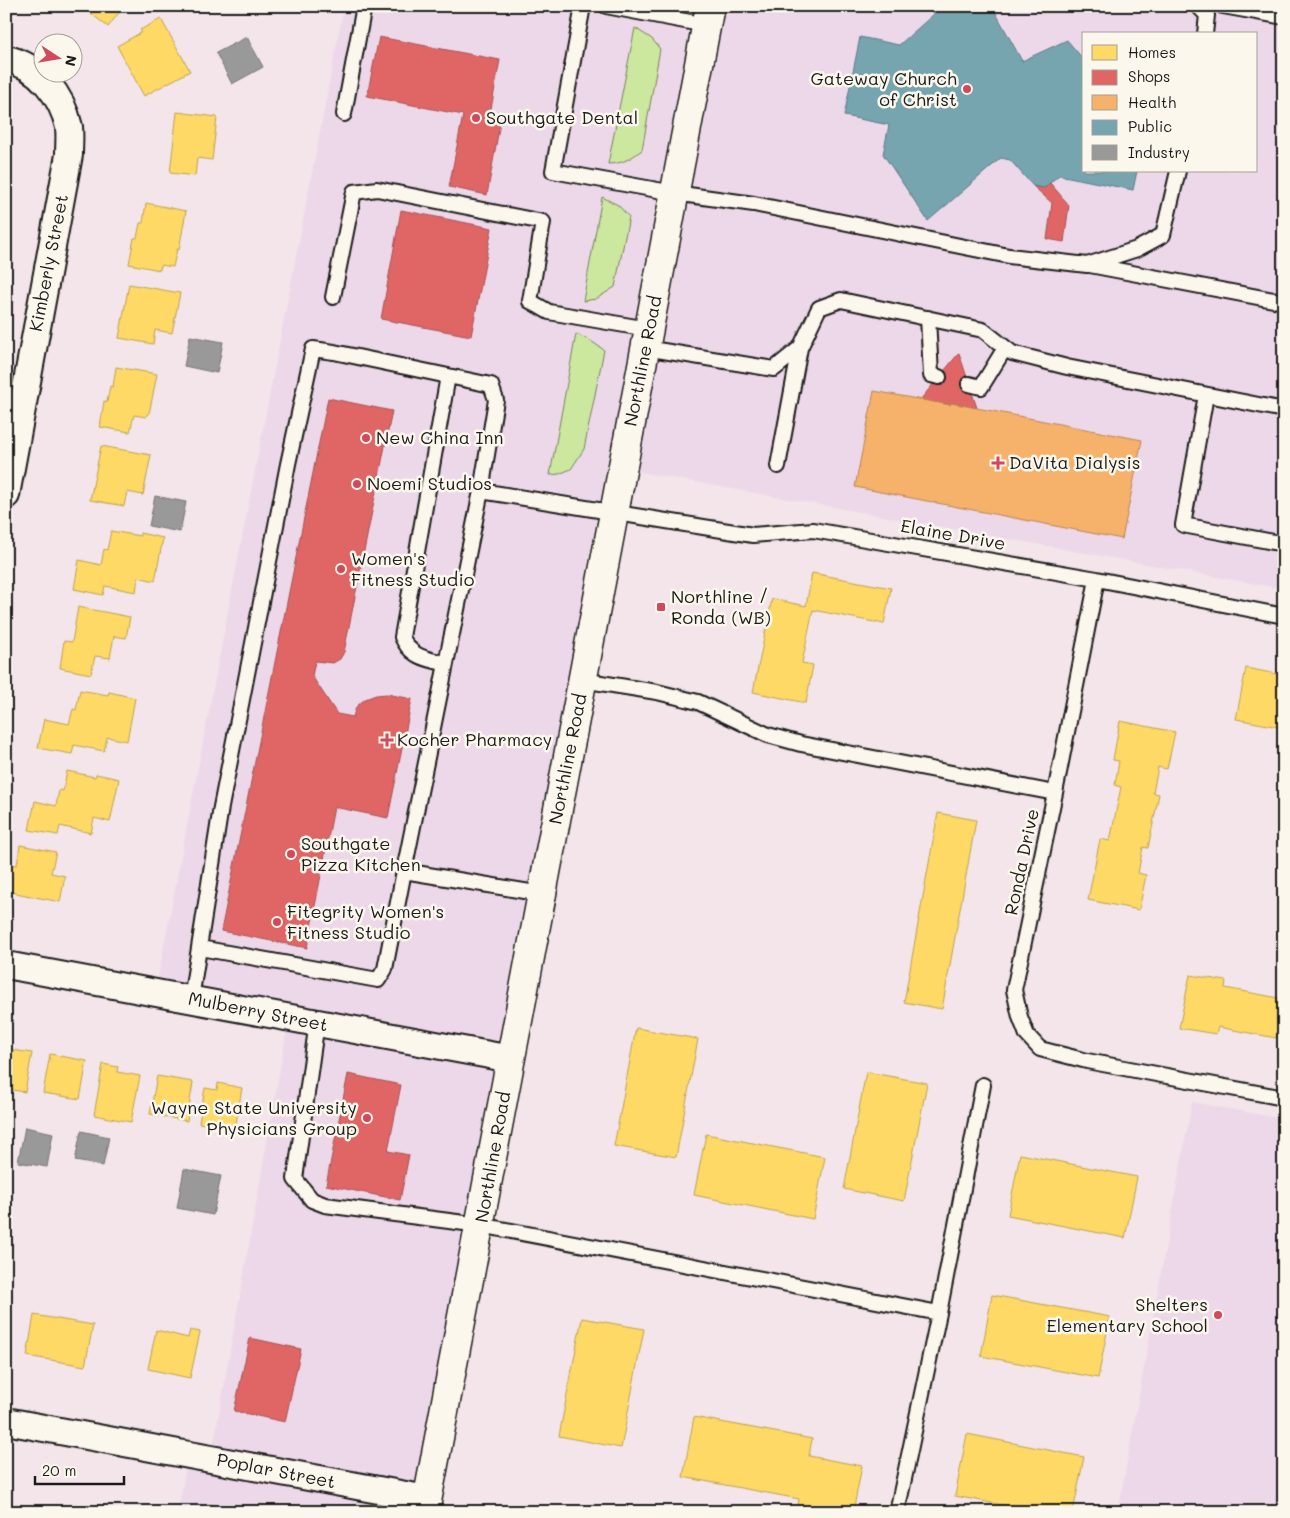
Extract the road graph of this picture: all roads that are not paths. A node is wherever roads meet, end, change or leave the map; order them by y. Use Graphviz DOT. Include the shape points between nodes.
graph roads {
  1 [pos="364,6"];
  2 [pos="583,6"];
  3 [pos="606,6"];
  4 [pos="1198,6"];
  5 [pos="1223,6"];
  6 [pos="708,16"];
  7 [pos="1284,18"];
  8 [pos="1205,32"];
  9 [pos="6,59"];
  10 [pos="344,114"];
  11 [pos="1178,172"];
  12 [pos="674,193"];
  13 [pos="1087,265"];
  14 [pos="333,297"];
  15 [pos="1284,302"];
  16 [pos="928,318"];
  17 [pos="647,338"];
  18 [pos="800,348"];
  19 [pos="1005,348"];
  20 [pos="448,376"];
  21 [pos="939,377"];
  22 [pos="969,384"];
  23 [pos="1206,395"];
  24 [pos="1284,410"];
  25 [pos="778,466"];
  26 [pos="481,491"];
  27 [pos="6,495"];
  28 [pos="614,514"];
  29 [pos="1284,544"];
  30 [pos="1097,579"];
  31 [pos="1284,616"];
  32 [pos="446,664"];
  33 [pos="582,680"];
  34 [pos="1055,794"];
  35 [pos="404,871"];
  36 [pos="542,894"];
  37 [pos="200,948"];
  38 [pos="6,965"];
  39 [pos="191,999"];
  40 [pos="317,1022"];
  41 [pos="510,1059"];
  42 [pos="983,1086"];
  43 [pos="1284,1098"];
  44 [pos="480,1225"];
  45 [pos="939,1313"];
  46 [pos="6,1421"];
  47 [pos="426,1506"];
  48 [pos="897,1512"];
  1 -- 10 [label="lane"];
  2 -- 12 [label="lane" via="553,171"];
  3 -- 6 [label="lane"];
  4 -- 8 [label="lane" via="1207,15"];
  5 -- 7 [label="lane"];
  6 -- 12 [label="main road, Northline Road"];
  9 -- 27 [label="street, Kimberly Street" via="29,68 56,94 69,130 69,155"];
  11 -- 13 [label="lane" via="1163,235 1137,248"];
  12 -- 13 [label="lane" via="754,204 1008,256"];
  12 -- 17 [label="main road, Northline Road"];
  13 -- 15 [label="lane"];
  14 -- 17 [label="lane" via="354,192 377,189 543,222 530,301 549,312"];
  16 -- 18 [label="lane" via="841,300 819,308"];
  16 -- 19 [label="lane" via="983,330"];
  16 -- 21 [label="lane" via="931,375"];
  17 -- 18 [label="lane" via="774,369"];
  17 -- 28 [label="main road, Northline Road"];
  18 -- 25 [label="lane"];
  19 -- 22 [label="lane" via="981,387"];
  19 -- 23 [label="lane" via="1012,353 1066,367"];
  20 -- 26 [label="lane" via="491,385 496,400"];
  20 -- 32 [label="lane" via="402,637 406,648 415,655"];
  20 -- 37 [label="lane" via="313,349 221,807"];
  23 -- 24 [label="lane"];
  23 -- 29 [label="lane" via="1183,524"];
  26 -- 28 [label="lane, Elaine Drive"];
  26 -- 32 [label="lane"];
  28 -- 30 [label="lane, Elaine Drive" via="752,536 812,530"];
  28 -- 33 [label="main road, Northline Road"];
  30 -- 31 [label="lane, Elaine Drive"];
  30 -- 34 [label="lane"];
  32 -- 35 [label="lane"];
  33 -- 34 [label="lane, Ronda Drive" via="698,702 768,736"];
  33 -- 36 [label="main road, Northline Road"];
  34 -- 43 [label="lane, Ronda Drive" via="1014,990 1027,1035 1040,1048 1087,1061"];
  35 -- 36 [label="lane"];
  35 -- 37 [label="lane" via="385,969 378,980"];
  36 -- 41 [label="main road, Northline Road"];
  37 -- 39 [label="lane"];
  38 -- 39 [label="street, Mulberry Street"];
  39 -- 40 [label="street, Mulberry Street"];
  40 -- 41 [label="street, Mulberry Street"];
  40 -- 44 [label="lane" via="296,1179 312,1200 325,1205"];
  41 -- 44 [label="main road, Northline Road"];
  42 -- 45 [label="lane"];
  44 -- 45 [label="lane"];
  44 -- 47 [label="main road, Northline Road"];
  45 -- 48 [label="lane"];
  46 -- 47 [label="street, Poplar Street"];
}
